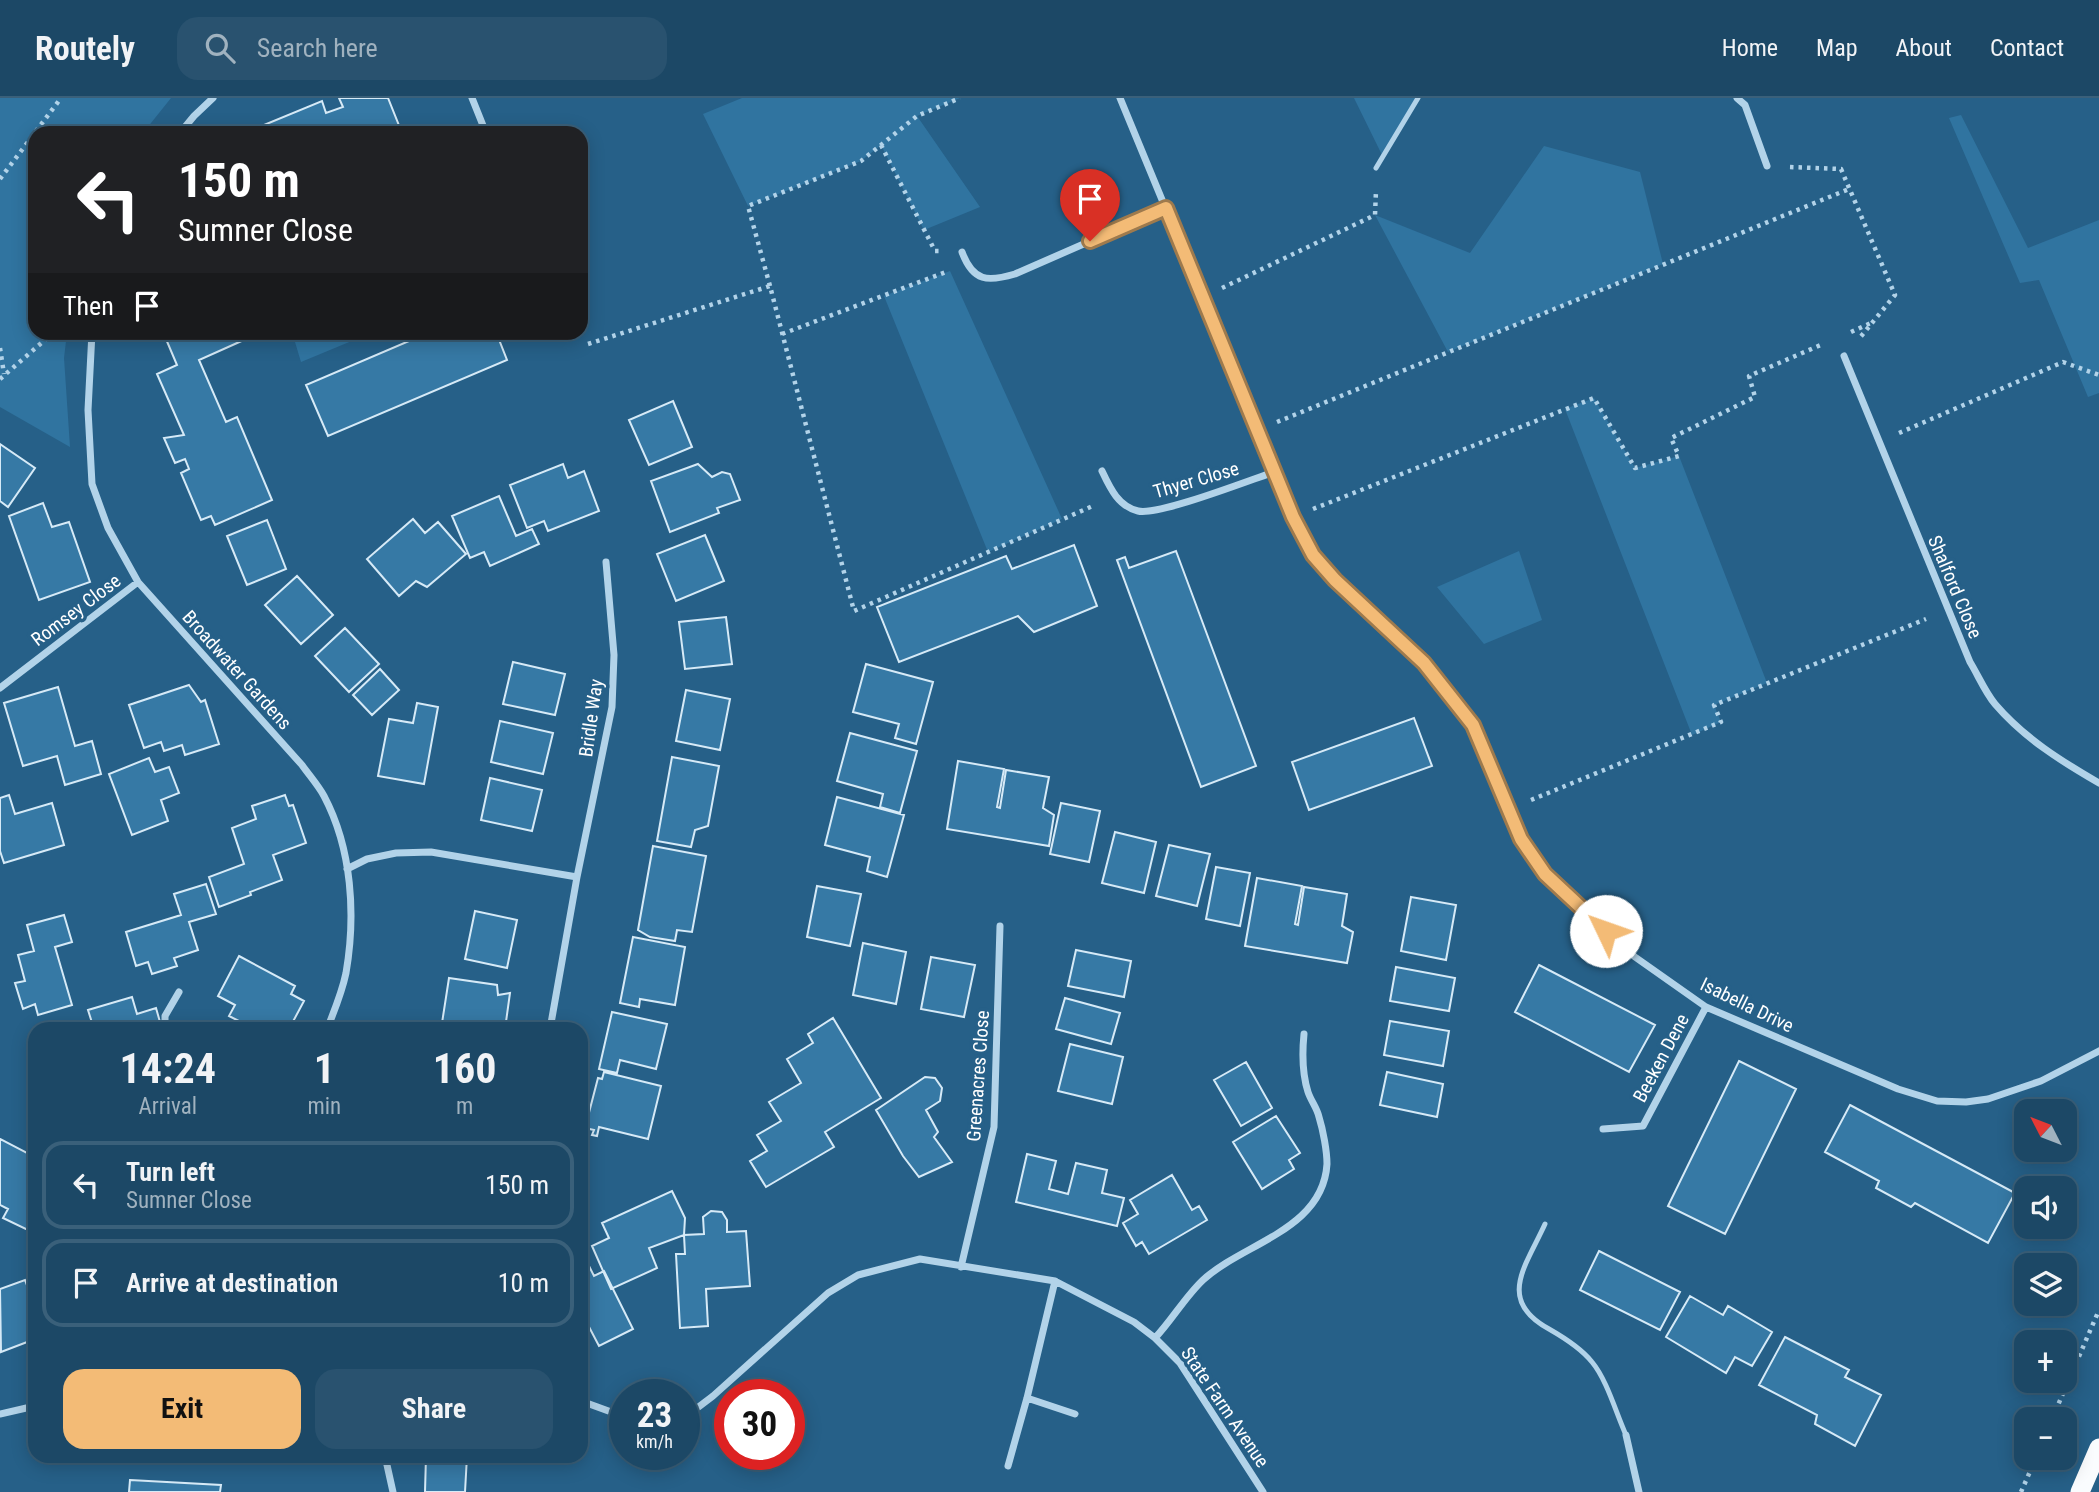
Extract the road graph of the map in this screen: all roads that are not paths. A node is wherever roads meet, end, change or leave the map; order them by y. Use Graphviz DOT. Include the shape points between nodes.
graph roads {
  1 [pos="214,98"];
  2 [pos="472,98"];
  3 [pos="1121,98"];
  4 [pos="1418,98"];
  5 [pos="1737,98"];
  6 [pos="186,126"];
  7 [pos="483,126"];
  8 [pos="1768,166"];
  9 [pos="1376,169"];
  10 [pos="1166,208"];
  11 [pos="962,252"];
  12 [pos="92,340"];
  13 [pos="1844,356"];
  14 [pos="1102,471"];
  15 [pos="1275,472"];
  16 [pos="606,562"];
  17 [pos="138,582"];
  18 [pos="0,688"];
  19 [pos="2099,783"];
  20 [pos="348,869"];
  21 [pos="578,877"];
  22 [pos="1000,926"];
  23 [pos="179,992"];
  24 [pos="1706,1007"];
  25 [pos="165,1022"];
  26 [pos="330,1022"];
  27 [pos="551,1022"];
  28 [pos="1304,1034"];
  29 [pos="2099,1051"];
  30 [pos="1604,1129"];
  31 [pos="1545,1224"];
  32 [pos="961,1267"];
  33 [pos="1055,1281"];
  34 [pos="1155,1338"];
  35 [pos="1027,1398"];
  36 [pos="588,1404"];
  37 [pos="700,1406"];
  38 [pos="28,1408"];
  39 [pos="609,1411"];
  40 [pos="0,1414"];
  41 [pos="1075,1414"];
  42 [pos="1626,1435"];
  43 [pos="2099,1448"];
  44 [pos="387,1463"];
  45 [pos="1008,1466"];
  46 [pos="393,1492"];
  47 [pos="1263,1492"];
  48 [pos="1639,1492"];
  49 [pos="2080,1492"];
  1 -- 6 [label="street"];
  2 -- 7 [label="street"];
  3 -- 10 [label="street, Isabella Drive"];
  4 -- 9 [label="lane"];
  5 -- 8 [label="street" via="1745,105"];
  10 -- 11 [label="street" via="996,280 978,276"];
  10 -- 15 [label="street, Isabella Drive"];
  12 -- 17 [label="street, Broadwater Gardens" via="88,410 92,484 108,528"];
  13 -- 19 [label="street, Shalford Close" via="1970,662 1993,702 2027,736"];
  14 -- 15 [label="street, Thyer Close" via="1115,496 1139,511 1173,506"];
  15 -- 24 [label="street, Isabella Drive" via="1313,555 1424,663 1473,725 1521,839 1545,874 1635,957"];
  16 -- 21 [label="street, Bridle Way" via="614,655 612,707"];
  17 -- 18 [label="street, Romsey Close"];
  17 -- 20 [label="street, Broadwater Gardens" via="302,765 323,794 339,829"];
  20 -- 21 [label="street" via="396,852 431,852"];
  20 -- 26 [label="street, Broadwater Gardens" via="352,921 346,976"];
  21 -- 27 [label="street, Bridle Way"];
  22 -- 32 [label="street, Greenacres Close" via="994,1128"];
  23 -- 25 [label="street"];
  24 -- 29 [label="street, Isabella Drive" via="1898,1089 1937,1101 1989,1098 2041,1082"];
  24 -- 30 [label="street, Beeken Dene" via="1643,1126"];
  28 -- 34 [label="street" via="1301,1062 1319,1116 1327,1163 1315,1202 1301,1218 1202,1281"];
  31 -- 42 [label="lane" via="1519,1280 1518,1299 1529,1317 1565,1338 1592,1362"];
  32 -- 33 [label="street, State Farm Avenue"];
  32 -- 37 [label="street, State Farm Avenue" via="920,1259 858,1275 828,1293"];
  33 -- 34 [label="street, State Farm Avenue"];
  33 -- 35 [label="street"];
  34 -- 47 [label="street, State Farm Avenue" via="1180,1363"];
  35 -- 41 [label="street"];
  35 -- 45 [label="street"];
  36 -- 39 [label="street"];
  38 -- 40 [label="street"];
  42 -- 48 [label="street"];
  43 -- 49 [label="highway"];
  44 -- 46 [label="street"];
}
